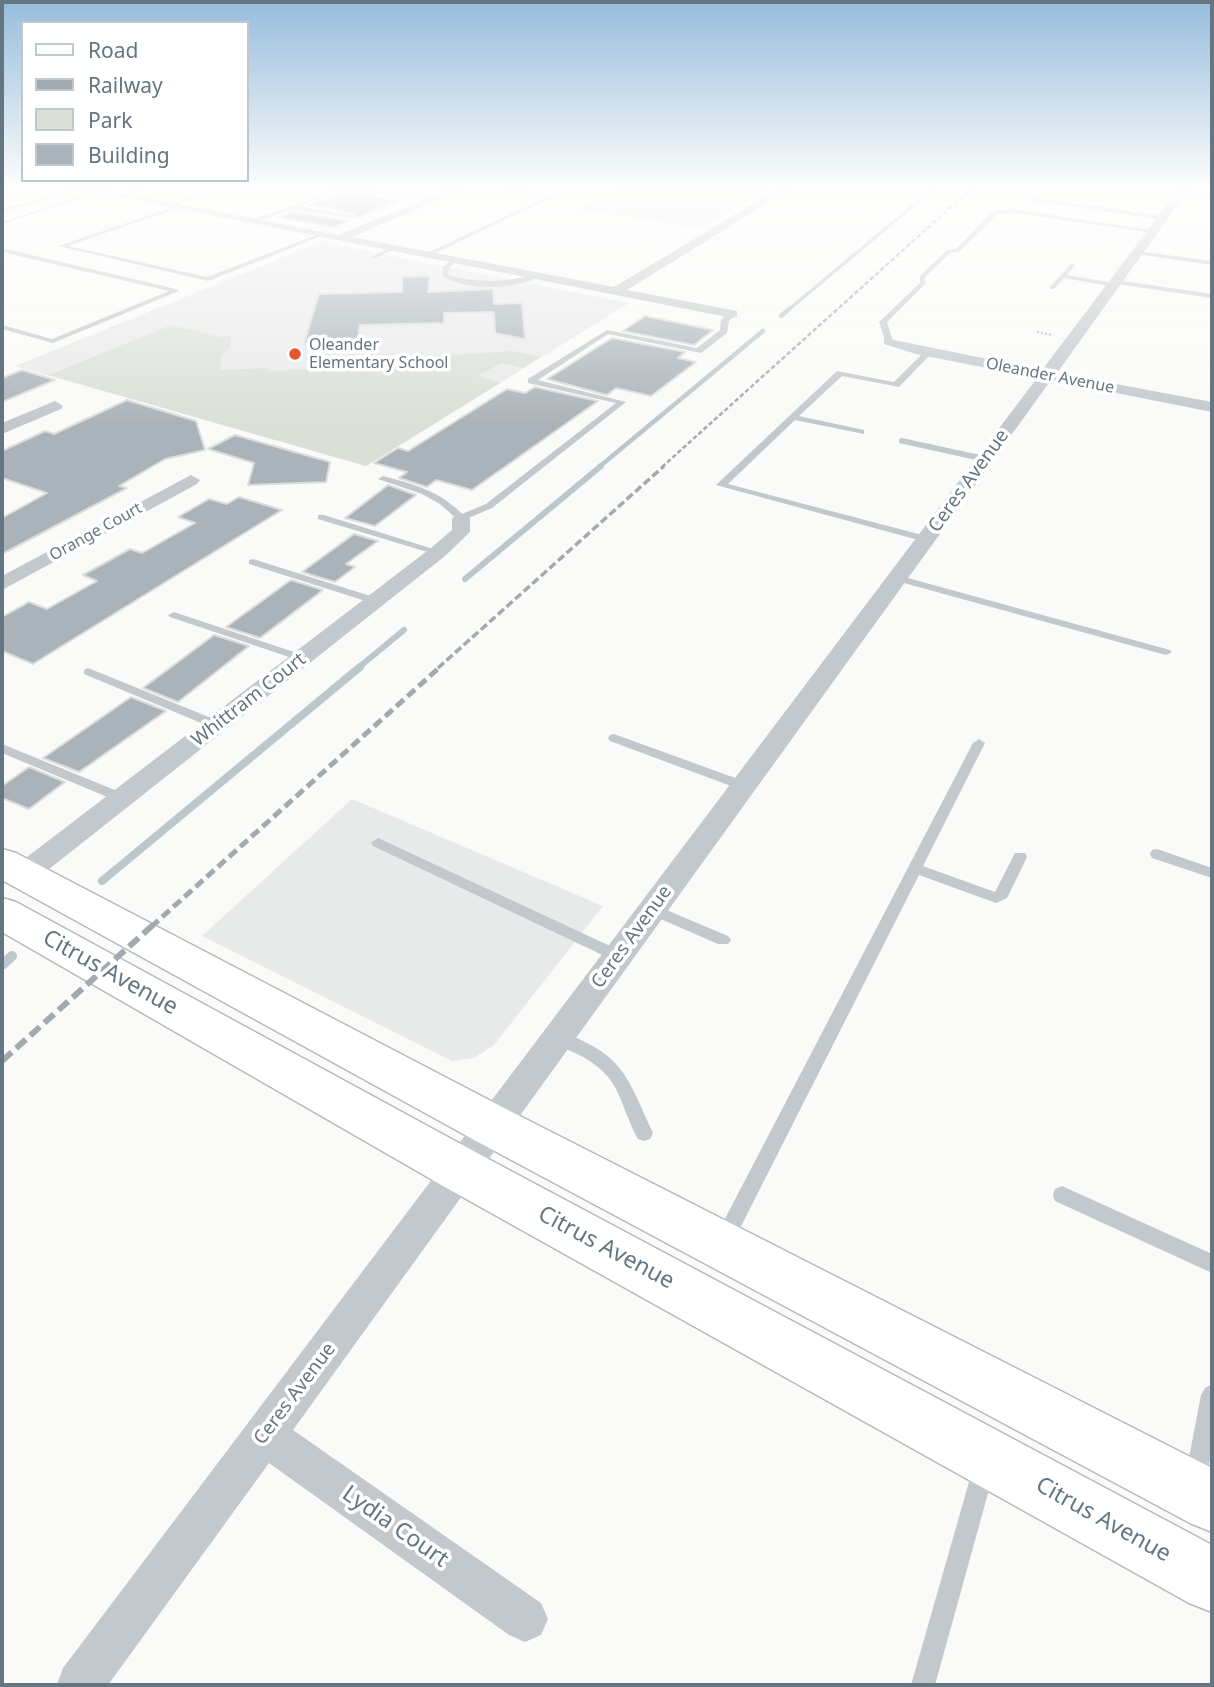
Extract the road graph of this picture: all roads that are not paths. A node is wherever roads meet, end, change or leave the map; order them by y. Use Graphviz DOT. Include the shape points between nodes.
graph roads {
  1 [pos="77,268"];
  2 [pos="158,268"];
  3 [pos="237,268"];
  4 [pos="446,268"];
  5 [pos="495,268"];
  6 [pos="655,268"];
  7 [pos="932,268"];
  8 [pos="1070,268"];
  9 [pos="1127,268"];
  10 [pos="538,276"];
  11 [pos="1063,276"];
  12 [pos="1115,283"];
  13 [pos="1052,288"];
  14 [pos="615,292"];
  15 [pos="1212,296"];
  16 [pos="732,314"];
  17 [pos="2,327"];
  18 [pos="889,341"];
  19 [pos="928,353"];
  20 [pos="1047,376"];
  21 [pos="55,406"];
  22 [pos="1212,407"];
  23 [pos="793,417"];
  24 [pos="2,429"];
  25 [pos="861,432"];
  26 [pos="902,441"];
  27 [pos="985,460"];
  28 [pos="383,479"];
  29 [pos="191,480"];
  30 [pos="321,517"];
  31 [pos="461,518"];
  32 [pos="926,539"];
  33 [pos="438,552"];
  34 [pos="253,562"];
  35 [pos="897,578"];
  36 [pos="2,584"];
  37 [pos="376,601"];
  38 [pos="174,615"];
  39 [pos="1166,652"];
  40 [pos="302,658"];
  41 [pos="88,672"];
  42 [pos="217,725"];
  43 [pos="614,738"];
  44 [pos="979,743"];
  45 [pos="2,748"];
  46 [pos="744,786"];
  47 [pos="122,798"];
  48 [pos="378,843"];
  49 [pos="1157,854"];
  50 [pos="1020,857"];
  51 [pos="13,868"];
  52 [pos="915,868"];
  53 [pos="1212,873"];
  54 [pos="652,909"];
  55 [pos="27,927"];
  56 [pos="723,940"];
  57 [pos="618,956"];
  58 [pos="558,1038"];
  59 [pos="494,1126"];
  60 [pos="644,1133"];
  61 [pos="461,1170"];
  62 [pos="1062,1195"];
  63 [pos="722,1244"];
  64 [pos="1212,1264"];
  65 [pos="1212,1395"];
  66 [pos="265,1435"];
  67 [pos="988,1456"];
  68 [pos="1203,1496"];
  69 [pos="1212,1580"];
  70 [pos="525,1619"];
  71 [pos="80,1685"];
  72 [pos="923,1685"];
  1 -- 17 [label="lane" via="176,291 53,341"];
  2 -- 3 [label="lane" via="208,279"];
  4 -- 10 [label="lane" via="445,276 465,283 520,282"];
  5 -- 10 [label="street"];
  6 -- 14 [label="street"];
  7 -- 18 [label="lane" via="922,277 923,283 883,322"];
  8 -- 11 [label="lane"];
  9 -- 12 [label="street, Ceres Avenue"];
  10 -- 14 [label="street"];
  11 -- 12 [label="lane"];
  11 -- 13 [label="lane"];
  12 -- 15 [label="lane"];
  12 -- 20 [label="street, Ceres Avenue"];
  14 -- 16 [label="street"];
  16 -- 31 [label="lane" via="725,320 724,331 698,351 607,332 531,382 622,402 489,506"];
  18 -- 19 [label="street, Oleander Avenue"];
  19 -- 20 [label="street, Oleander Avenue"];
  19 -- 23 [label="lane" via="896,385 840,373"];
  20 -- 22 [label="street, Oleander Avenue"];
  20 -- 27 [label="street, Ceres Avenue"];
  21 -- 24 [label="street"];
  23 -- 25 [label="lane"];
  23 -- 32 [label="lane" via="721,485"];
  26 -- 27 [label="lane"];
  27 -- 32 [label="street, Ceres Avenue"];
  28 -- 31 [label="lane" via="445,500"];
  29 -- 36 [label="street, Orange Court"];
  30 -- 33 [label="lane"];
  31 -- 33 [label="street, Whittram Court" via="461,532"];
  32 -- 35 [label="street, Ceres Avenue"];
  33 -- 37 [label="street, Whittram Court"];
  34 -- 37 [label="lane"];
  35 -- 39 [label="lane"];
  35 -- 46 [label="street, Ceres Avenue"];
  37 -- 40 [label="street, Whittram Court"];
  38 -- 40 [label="lane"];
  40 -- 42 [label="street, Whittram Court"];
  41 -- 42 [label="lane"];
  42 -- 47 [label="street, Whittram Court"];
  43 -- 46 [label="lane"];
  44 -- 52 [label="lane"];
  45 -- 47 [label="lane"];
  46 -- 54 [label="street, Ceres Avenue"];
  47 -- 51 [label="street, Whittram Court"];
  48 -- 57 [label="lane"];
  49 -- 53 [label="lane"];
  50 -- 52 [label="lane" via="996,898"];
  51 -- 59 [label="main road"];
  52 -- 63 [label="lane"];
  54 -- 56 [label="lane"];
  54 -- 57 [label="street, Ceres Avenue"];
  55 -- 61 [label="main road, Citrus Avenue"];
  57 -- 58 [label="street, Ceres Avenue"];
  58 -- 59 [label="street, Ceres Avenue"];
  58 -- 60 [label="lane" via="596,1055 616,1073"];
  59 -- 61 [label="street, Ceres Avenue"];
  59 -- 63 [label="main road"];
  61 -- 66 [label="street, Ceres Avenue"];
  61 -- 67 [label="main road, Citrus Avenue"];
  62 -- 64 [label="lane"];
  63 -- 68 [label="main road"];
  65 -- 68 [label="lane"];
  66 -- 70 [label="street, Lydia Court"];
  66 -- 71 [label="street, Ceres Avenue"];
  67 -- 69 [label="main road, Citrus Avenue"];
  67 -- 72 [label="lane"];
}
